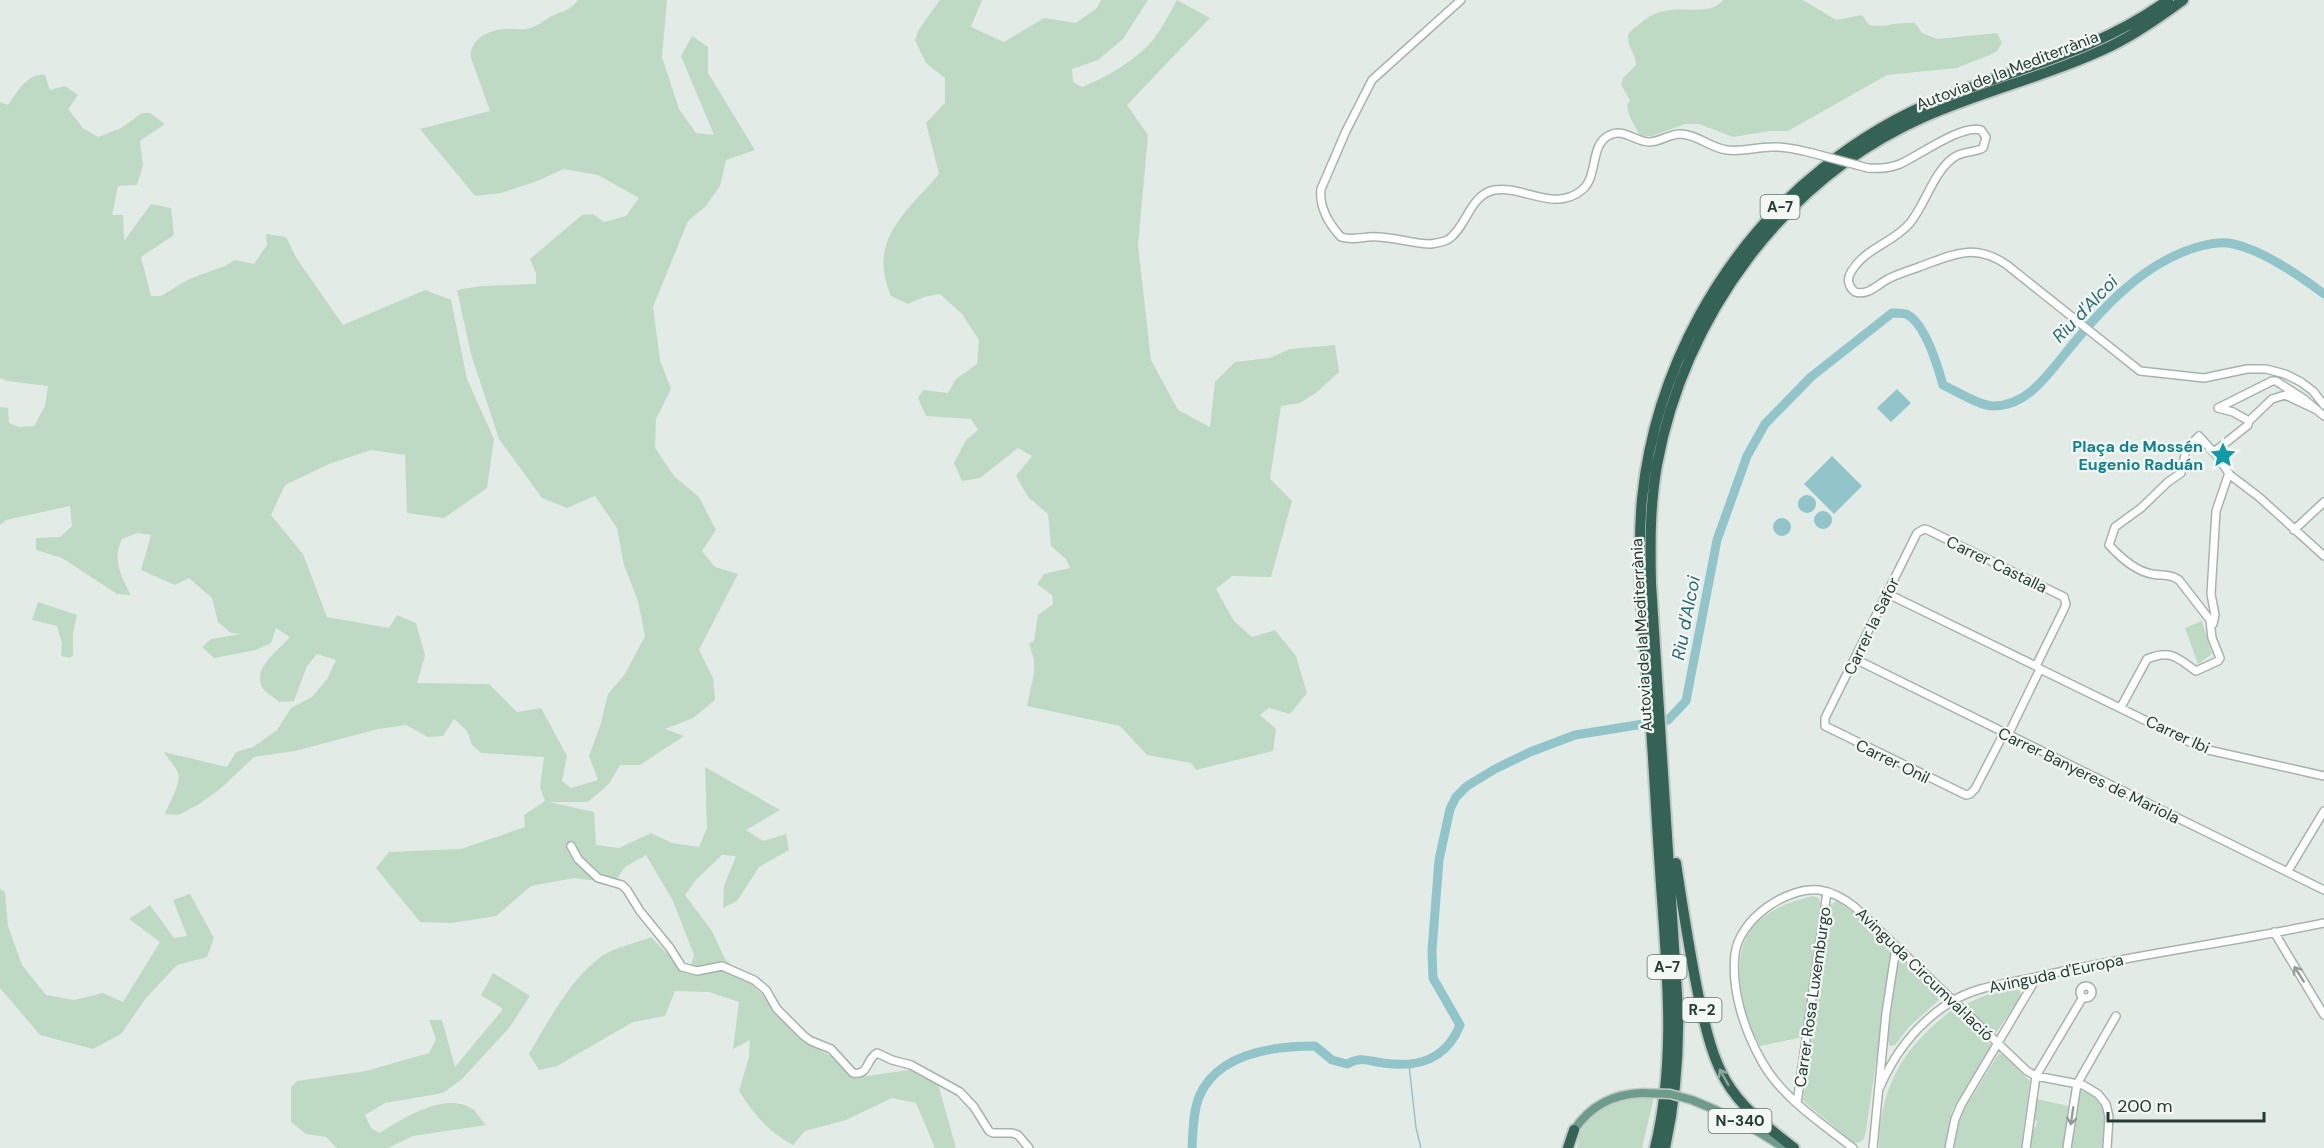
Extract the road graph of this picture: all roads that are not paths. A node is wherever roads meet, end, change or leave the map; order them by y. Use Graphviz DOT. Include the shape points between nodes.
graph roads {
  1 [pos="1461,0"];
  2 [pos="2168,0"];
  3 [pos="2183,0"];
  4 [pos="2053,64"];
  5 [pos="2321,408"];
  6 [pos="2324,416"];
  7 [pos="2249,421"];
  8 [pos="2214,452"];
  9 [pos="2229,473"];
  10 [pos="1650,480"];
  11 [pos="2324,502"];
  12 [pos="1924,529"];
  13 [pos="2294,530"];
  14 [pos="2324,556"];
  15 [pos="1886,593"];
  16 [pos="2212,626"];
  17 [pos="1855,659"];
  18 [pos="2038,668"];
  19 [pos="2121,707"];
  20 [pos="1825,726"];
  21 [pos="2006,734"];
  22 [pos="1664,773"];
  23 [pos="2324,776"];
  24 [pos="2324,811"];
  25 [pos="1666,842"];
  26 [pos="571,846"];
  27 [pos="2288,871"];
  28 [pos="2324,890"];
  29 [pos="1827,892"];
  30 [pos="2324,923"];
  31 [pos="2274,932"];
  32 [pos="1899,948"];
  33 [pos="2037,977"];
  34 [pos="2083,997"];
  35 [pos="1954,1000"];
  36 [pos="2324,1015"];
  37 [pos="2116,1016"];
  38 [pos="1998,1045"];
  39 [pos="2036,1076"];
  40 [pos="2077,1084"];
  41 [pos="1880,1087"];
  42 [pos="1797,1103"];
  43 [pos="1663,1109"];
  44 [pos="1574,1130"];
  45 [pos="1029,1148"];
  46 [pos="1570,1148"];
  47 [pos="1649,1148"];
  48 [pos="1655,1148"];
  49 [pos="1665,1148"];
  50 [pos="1784,1148"];
  51 [pos="1794,1148"];
  52 [pos="1853,1148"];
  53 [pos="1873,1148"];
  54 [pos="1950,1148"];
  55 [pos="2026,1148"];
  56 [pos="2067,1148"];
  57 [pos="2107,1148"];
  1 -- 5 [label="street, bridge" via="1377,74 1364,95 1321,189 1324,213 1341,237 1381,236 1437,243 1454,234 1477,201 1491,191 1548,199 1569,197 1586,186 1599,147 1613,134 1647,142 1684,135 1726,150 1781,147 1868,168 1887,168 1968,130 1981,130 1986,137 1983,148 1958,155 1948,163 1910,223 1861,258 1849,277 1855,292 1867,293 1891,277 1949,254 1980,253 2007,265 2133,367 2144,372 2204,378 2266,369 2301,382 2313,391"];
  2 -- 4 [label="highway, Autovia de la Mediterrània / A-7"];
  3 -- 4 [label="highway, Autovia de la Mediterrània / A-7" via="2122,40"];
  4 -- 10 [label="highway, Autovia de la Mediterrània / A-7" via="1936,101 1885,126 1822,169 1771,215 1719,284 1680,355 1655,429"];
  5 -- 6 [label="street"];
  5 -- 7 [label="street" via="2285,395 2272,399"];
  5 -- 7 [label="street" via="2282,382 2272,381 2218,408"];
  7 -- 8 [label="street"];
  8 -- 9 [label="street"];
  8 -- 16 [label="street" via="2199,436 2186,450 2181,473 2115,527 2109,545 2121,558 2142,570 2176,578"];
  9 -- 13 [label="street"];
  9 -- 16 [label="street" via="2217,508"];
  10 -- 22 [label="highway, Autovia de la Mediterrània / A-7" via="1651,583"];
  10 -- 25 [label="highway, Autovia de la Mediterrània / A-7" via="1641,511 1641,578"];
  11 -- 13 [label="street"];
  12 -- 15 [label="street, Carrer la Safor" via="1917,533"];
  12 -- 18 [label="street, Carrer Castalla" via="2064,597 2066,604"];
  13 -- 14 [label="street"];
  15 -- 17 [label="street, Carrer la Safor"];
  15 -- 18 [label="street, Carrer Ibi"];
  16 -- 19 [label="street" via="2218,661 2196,671 2173,655 2147,659"];
  17 -- 20 [label="street, Carrer la Safor" via="1825,718"];
  17 -- 21 [label="street, Carrer Banyeres de Mariola"];
  18 -- 19 [label="street, Carrer Ibi"];
  18 -- 21 [label="street"];
  19 -- 23 [label="street, Carrer Ibi" via="2210,751"];
  20 -- 21 [label="street, Carrer Onil" via="1962,794 1975,789"];
  21 -- 27 [label="street, Carrer Banyeres de Mariola"];
  22 -- 25 [label="highway, R-2" via="1669,799"];
  24 -- 27 [label="street"];
  25 -- 43 [label="highway, Autovia de la Mediterrània / A-7" via="1669,1045"];
  25 -- 49 [label="highway, Autovia de la Mediterrània / A-7" via="1679,1045"];
  51 -- 25 [label="highway, R-2, one-way" via="1738,1099 1717,1064 1704,1021"];
  26 -- 45 [label="street" via="578,860 598,878 627,890 682,967 697,971 722,966 749,977 766,990 777,1009 804,1036 831,1048 853,1073 864,1071 877,1053 912,1065 960,1092 993,1134 1012,1132"];
  27 -- 28 [label="street, Carrer Banyeres de Mariola"];
  29 -- 32 [label="street, Avinguda Circumval·lació" via="1856,908"];
  29 -- 42 [label="street, Carrer Rosa Luxemburgo"];
  29 -- 42 [label="street" via="1800,893 1771,905 1745,927 1735,954 1736,987 1746,1027 1762,1061"];
  30 -- 31 [label="street, Avinguda d'Europa"];
  31 -- 33 [label="street, Avinguda d'Europa"];
  36 -- 31 [label="street, one-way"];
  32 -- 35 [label="street, Avinguda Circumval·lació"];
  32 -- 41 [label="street" via="1886,1013"];
  33 -- 35 [label="street, Avinguda d'Europa" via="1981,989"];
  33 -- 38 [label="street"];
  34 -- 39 [label="street"];
  35 -- 38 [label="street, Avinguda Circumval·lació"];
  35 -- 41 [label="street, Avinguda d'Europa" via="1914,1031"];
  37 -- 40 [label="street"];
  38 -- 39 [label="street, Avinguda Circumval·lació"];
  38 -- 54 [label="street" via="1957,1112"];
  39 -- 40 [label="street, Avinguda Circumval·lació"];
  39 -- 55 [label="street"];
  40 -- 56 [label="street, one-way"];
  40 -- 57 [label="street, Avinguda Circumval·lació" via="2094,1091 2106,1104"];
  41 -- 53 [label="street"];
  42 -- 52 [label="street"];
  43 -- 47 [label="highway"];
  43 -- 48 [label="highway, Autovia de la Mediterrània / A-7"];
  44 -- 46 [label="highway"];
  44 -- 50 [label="main road, N-340, bridge" via="1599,1104 1622,1095 1670,1094 1725,1113"];
}
